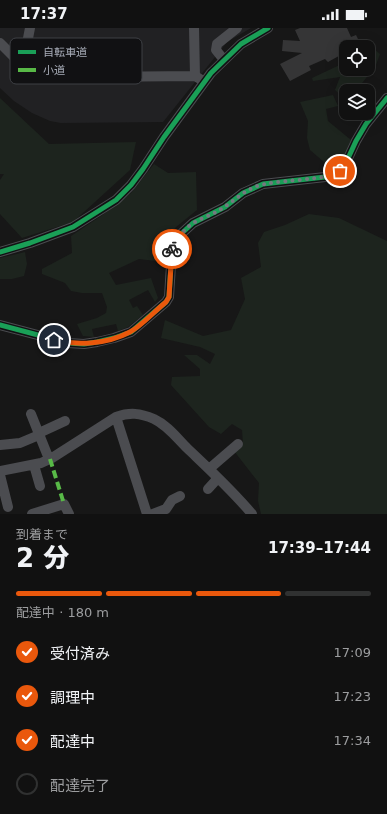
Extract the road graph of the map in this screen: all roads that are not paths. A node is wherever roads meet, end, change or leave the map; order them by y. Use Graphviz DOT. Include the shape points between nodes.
graph roads {
  1 [pos="30,28"];
  2 [pos="194,28"];
  3 [pos="237,28"];
  4 [pos="268,28"];
  5 [pos="28,38"];
  6 [pos="0,43"];
  7 [pos="10,53"];
  8 [pos="224,60"];
  9 [pos="142,76"];
  10 [pos="195,76"];
  11 [pos="204,82"];
  12 [pos="387,98"];
  13 [pos="0,252"];
  14 [pos="0,325"];
  15 [pos="31,414"];
  16 [pos="116,417"];
  17 [pos="65,421"];
  18 [pos="39,434"];
  19 [pos="238,444"];
  20 [pos="0,445"];
  21 [pos="49,459"];
  22 [pos="34,465"];
  23 [pos="210,469"];
  24 [pos="0,471"];
  25 [pos="0,475"];
  26 [pos="218,478"];
  27 [pos="40,486"];
  28 [pos="208,489"];
  29 [pos="180,496"];
  30 [pos="8,507"];
  31 [pos="32,514"];
  32 [pos="69,514"];
  33 [pos="147,514"];
  34 [pos="153,514"];
  35 [pos="252,514"];
  1 -- 5 [label="street"];
  2 -- 10 [label="street"];
  3 -- 8 [label="street" via="217,44 216,50"];
  4 -- 8 [label="street" via="241,44"];
  6 -- 7 [label="street"];
  8 -- 11 [label="street"];
  9 -- 10 [label="street"];
  10 -- 11 [label="street"];
  11 -- 13 [label="street" via="143,169 116,200 73,227"];
  12 -- 14 [label="street" via="366,124 344,167 337,174 254,187 186,228 172,249 169,297 131,332 84,344 68,343"];
  15 -- 18 [label="street"];
  16 -- 21 [label="street"];
  16 -- 23 [label="street" via="127,413 141,414 156,420"];
  16 -- 33 [label="street"];
  17 -- 18 [label="street"];
  18 -- 20 [label="street" via="20,443"];
  18 -- 21 [label="street"];
  19 -- 23 [label="street"];
  21 -- 22 [label="street"];
  22 -- 24 [label="street"];
  22 -- 27 [label="street"];
  23 -- 26 [label="street"];
  25 -- 30 [label="street"];
  26 -- 28 [label="street"];
  26 -- 35 [label="street"];
  29 -- 34 [label="street" via="172,500 166,509"];
  31 -- 32 [label="street" via="64,504"];
}
